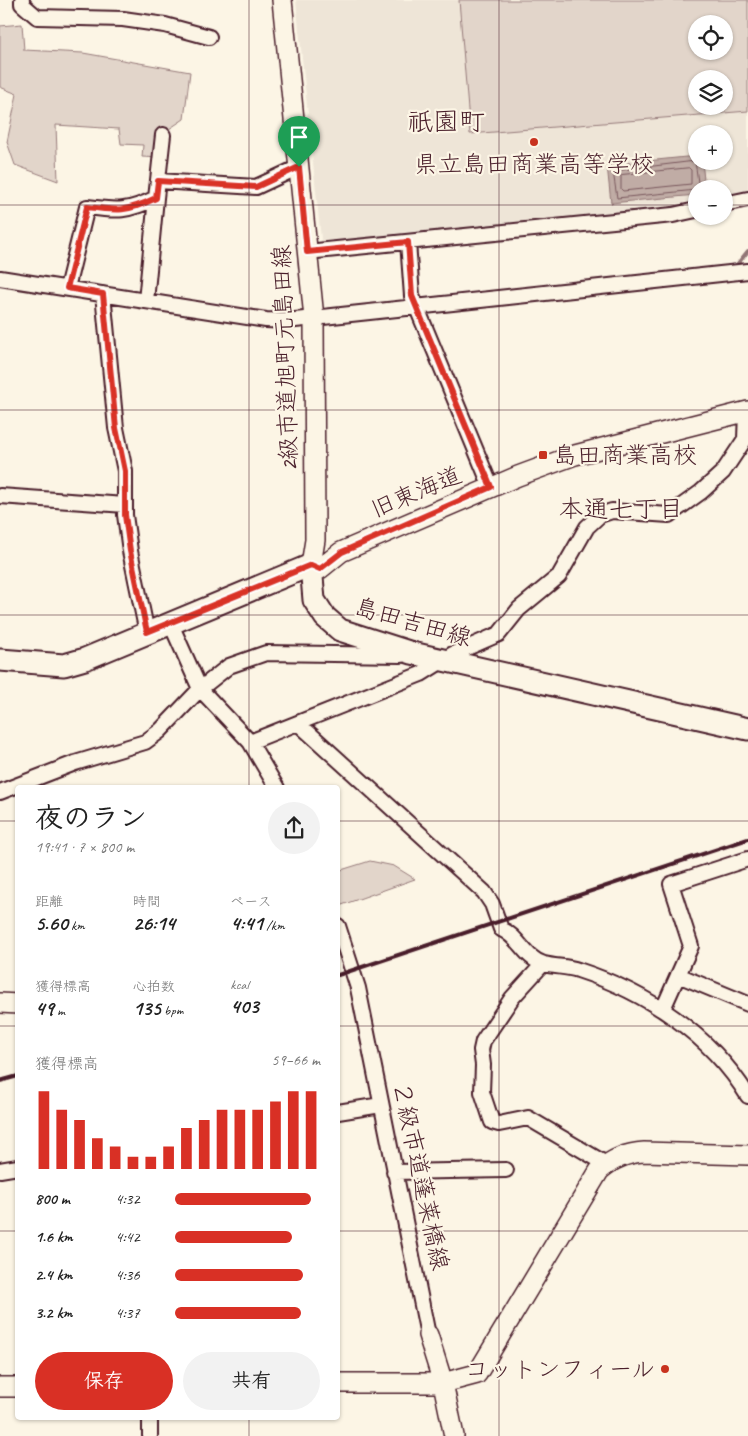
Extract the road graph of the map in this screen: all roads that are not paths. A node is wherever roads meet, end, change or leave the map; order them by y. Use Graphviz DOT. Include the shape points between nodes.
graph roads {
  1 [pos="22,0"];
  2 [pos="282,0"];
  3 [pos="209,36"];
  4 [pos="162,135"];
  5 [pos="299,167"];
  6 [pos="158,181"];
  7 [pos="156,198"];
  8 [pos="748,199"];
  9 [pos="733,202"];
  10 [pos="688,212"];
  11 [pos="408,242"];
  12 [pos="307,252"];
  13 [pos="748,270"];
  14 [pos="0,278"];
  15 [pos="67,288"];
  16 [pos="103,294"];
  17 [pos="146,301"];
  18 [pos="417,307"];
  19 [pos="314,318"];
  20 [pos="747,411"];
  21 [pos="491,487"];
  22 [pos="0,496"];
  23 [pos="125,505"];
  24 [pos="311,565"];
  25 [pos="170,622"];
  26 [pos="147,632"];
  27 [pos="412,653"];
  28 [pos="442,659"];
  29 [pos="0,660"];
  30 [pos="200,689"];
  31 [pos="299,724"];
  32 [pos="748,729"];
  33 [pos="250,742"];
  34 [pos="18,785"];
  35 [pos="275,785"];
  36 [pos="15,786"];
  37 [pos="0,792"];
  38 [pos="748,859"];
  39 [pos="340,932"];
  40 [pos="543,964"];
  41 [pos="678,975"];
  42 [pos="0,1003"];
  43 [pos="15,1004"];
  44 [pos="748,1004"];
  45 [pos="662,1009"];
  46 [pos="748,1096"];
  47 [pos="381,1105"];
  48 [pos="340,1112"];
  49 [pos="748,1155"];
  50 [pos="606,1164"];
  51 [pos="15,1168"];
  52 [pos="0,1170"];
  53 [pos="506,1170"];
  54 [pos="394,1172"];
  55 [pos="428,1335"];
  56 [pos="340,1383"];
  57 [pos="443,1383"];
  58 [pos="0,1387"];
  59 [pos="15,1387"];
  60 [pos="150,1420"];
  61 [pos="150,1436"];
  62 [pos="454,1436"];
  1 -- 3 [label="street" via="22,4 37,17 123,18"];
  2 -- 5 [label="street, 2級市道旭町元島田線"];
  4 -- 6 [label="street"];
  5 -- 6 [label="street" via="256,187"];
  5 -- 12 [label="street, 2級市道旭町元島田線"];
  6 -- 7 [label="street"];
  7 -- 15 [label="street" via="133,209 114,211 87,207"];
  7 -- 17 [label="street"];
  8 -- 9 [label="street"];
  10 -- 11 [label="street"];
  11 -- 12 [label="street"];
  11 -- 18 [label="street" via="412,296"];
  12 -- 19 [label="street, 2級市道旭町元島田線"];
  13 -- 18 [label="street"];
  14 -- 15 [label="street"];
  15 -- 16 [label="street"];
  16 -- 17 [label="street"];
  16 -- 23 [label="street" via="116,428 125,471"];
  17 -- 19 [label="street" via="266,320"];
  18 -- 19 [label="street"];
  18 -- 21 [label="street"];
  19 -- 24 [label="street, 2級市道旭町元島田線" via="315,530"];
  20 -- 21 [label="street, 旧東海道" via="575,455"];
  20 -- 28 [label="street" via="744,439 723,472 701,492 669,514 612,511 600,514 587,527 559,576 519,610 499,634"];
  21 -- 24 [label="street, 旧東海道" via="342,552 320,569"];
  22 -- 23 [label="street"];
  23 -- 26 [label="street" via="130,551"];
  24 -- 25 [label="main road"];
  24 -- 27 [label="main road, 島田吉田線" via="314,600 325,617 340,630"];
  25 -- 26 [label="main road"];
  25 -- 30 [label="street"];
  26 -- 29 [label="main road" via="64,665"];
  27 -- 28 [label="main road, 島田吉田線"];
  27 -- 30 [label="street" via="266,653 229,666"];
  28 -- 31 [label="street" via="421,674"];
  28 -- 32 [label="main road, 島田吉田線"];
  30 -- 33 [label="street"];
  30 -- 34 [label="street" via="145,742 75,763"];
  31 -- 33 [label="street"];
  31 -- 40 [label="street" via="470,878 492,904 501,929 510,933 528,955"];
  33 -- 35 [label="street"];
  36 -- 37 [label="street"];
  38 -- 41 [label="street" via="671,884 691,946"];
  39 -- 47 [label="street, ２級市道蓬莱橋線" via="358,988"];
  40 -- 45 [label="street" via="576,969 620,986"];
  40 -- 50 [label="street" via="512,998 483,1041 482,1092 492,1122 500,1124 528,1118"];
  41 -- 44 [label="street"];
  41 -- 45 [label="street"];
  42 -- 43 [label="street"];
  45 -- 46 [label="street" via="718,1054"];
  47 -- 48 [label="street"];
  47 -- 54 [label="street, ２級市道蓬莱橋線"];
  49 -- 50 [label="street" via="644,1152 630,1153"];
  50 -- 57 [label="street" via="598,1171 477,1374"];
  51 -- 52 [label="street"];
  53 -- 54 [label="street"];
  54 -- 55 [label="street, ２級市道蓬莱橋線"];
  55 -- 57 [label="street, ２級市道蓬莱橋線"];
  56 -- 57 [label="street"];
  57 -- 62 [label="street, ２級市道蓬莱橋線"];
  58 -- 59 [label="street"];
  60 -- 61 [label="street"];
}
